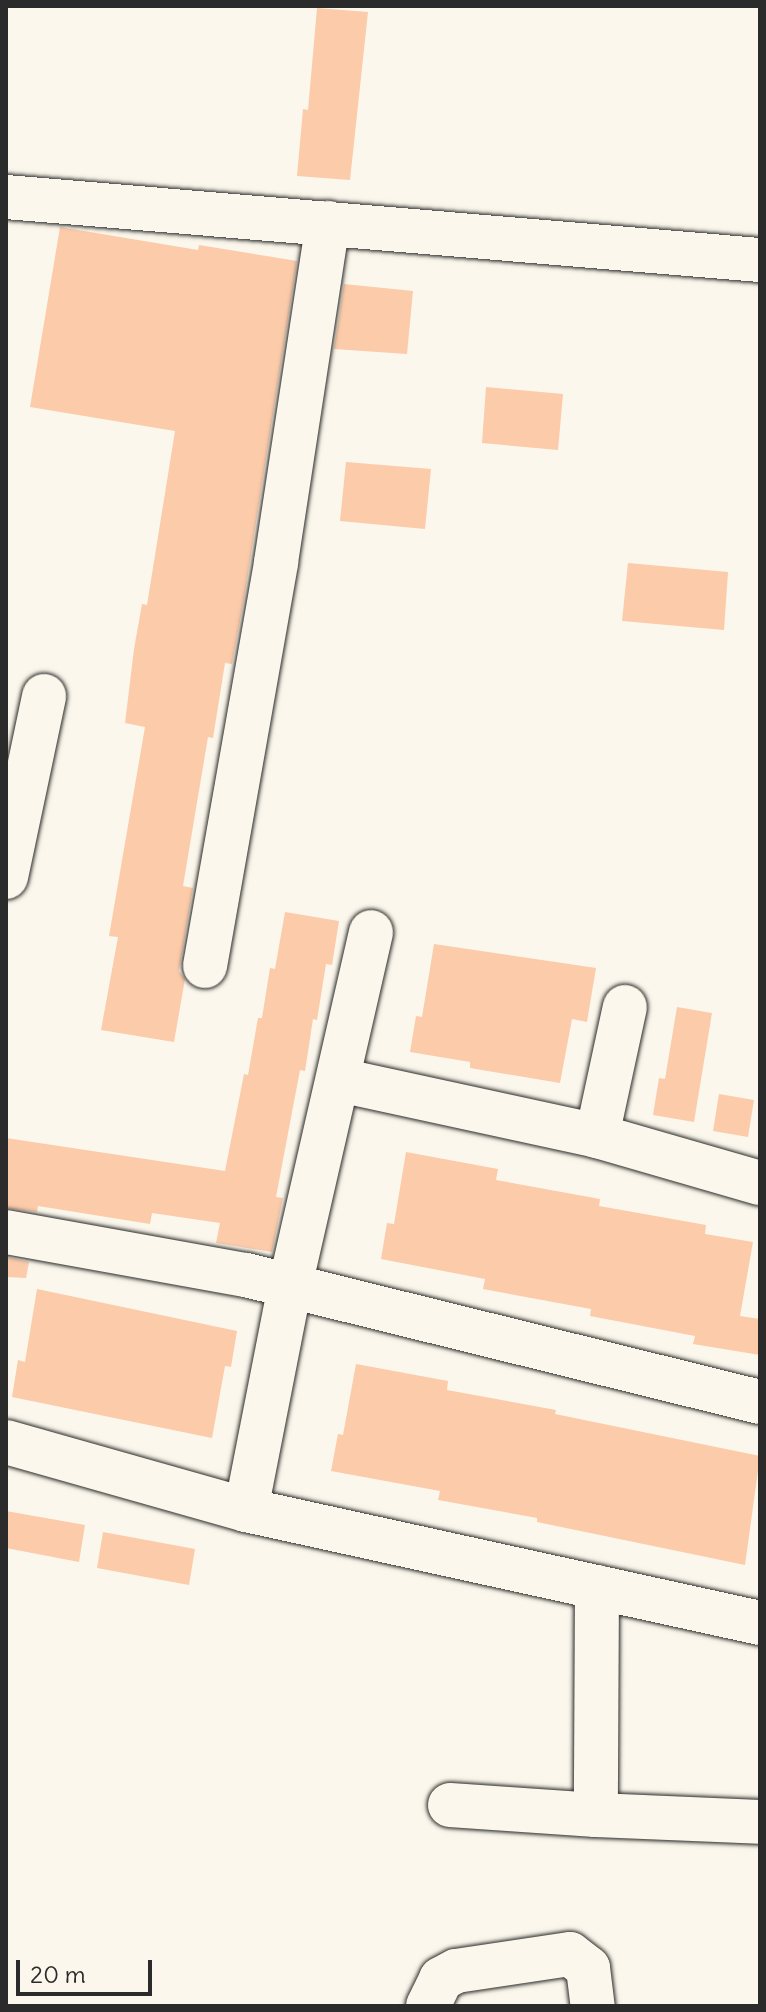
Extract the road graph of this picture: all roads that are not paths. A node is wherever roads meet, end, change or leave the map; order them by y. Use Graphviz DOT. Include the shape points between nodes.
graph roads {
  1 [pos="6,197"];
  2 [pos="328,223"];
  3 [pos="760,260"];
  4 [pos="44,696"];
  5 [pos="6,877"];
  6 [pos="371,932"];
  7 [pos="205,966"];
  8 [pos="625,1007"];
  9 [pos="339,1080"];
  10 [pos="597,1136"];
  11 [pos="760,1183"];
  12 [pos="6,1232"];
  13 [pos="290,1286"];
  14 [pos="760,1402"];
  15 [pos="6,1442"];
  16 [pos="246,1510"];
  17 [pos="597,1587"];
  18 [pos="760,1623"];
  19 [pos="450,1805"];
  20 [pos="596,1815"];
  21 [pos="760,1822"];
  22 [pos="428,2006"];
  23 [pos="593,2006"];
  1 -- 2 [label="street"];
  2 -- 3 [label="street"];
  2 -- 7 [label="street" via="276,562"];
  4 -- 5 [label="street"];
  6 -- 9 [label="street"];
  8 -- 10 [label="street"];
  9 -- 10 [label="street"];
  9 -- 13 [label="street"];
  10 -- 11 [label="street"];
  12 -- 13 [label="street"];
  13 -- 14 [label="street"];
  13 -- 16 [label="street"];
  15 -- 16 [label="street"];
  16 -- 17 [label="street"];
  17 -- 18 [label="street"];
  17 -- 20 [label="street"];
  19 -- 20 [label="street"];
  20 -- 21 [label="street"];
  22 -- 23 [label="street" via="441,1979 456,1971 570,1954 588,1968"];
}
